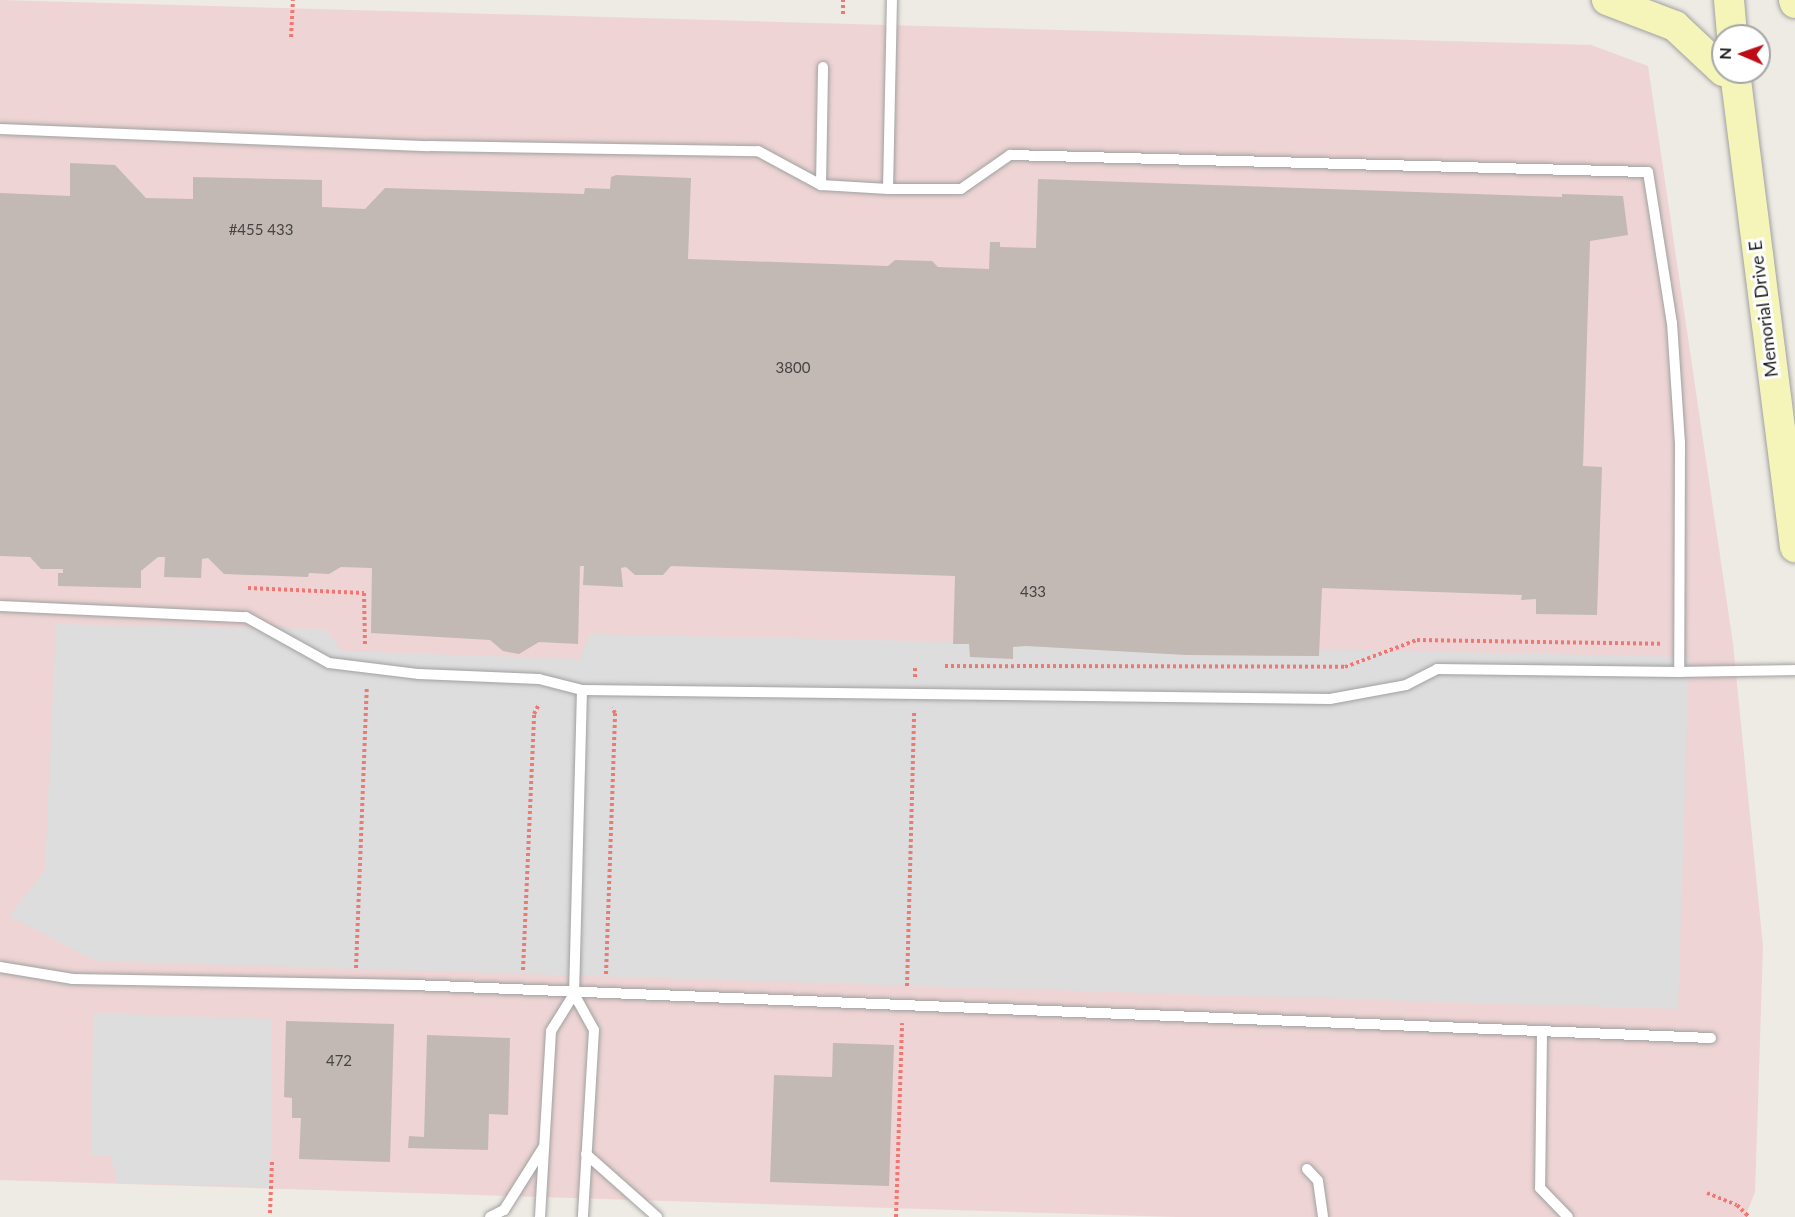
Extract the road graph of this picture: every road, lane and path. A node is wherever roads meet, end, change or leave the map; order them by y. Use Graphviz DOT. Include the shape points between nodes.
graph roads {
  1 [pos="293,0"];
  2 [pos="843,0"];
  3 [pos="892,0"];
  4 [pos="1607,0"];
  5 [pos="1729,0"];
  6 [pos="843,14"];
  7 [pos="1731,24"];
  8 [pos="291,37"];
  9 [pos="1711,58"];
  10 [pos="823,67"];
  11 [pos="1731,84"];
  12 [pos="0,129"];
  13 [pos="821,185"];
  14 [pos="888,189"];
  15 [pos="1795,546"];
  16 [pos="248,588"];
  17 [pos="0,606"];
  18 [pos="365,644"];
  19 [pos="1679,644"];
  20 [pos="915,666"];
  21 [pos="945,666"];
  22 [pos="1795,670"];
  23 [pos="1679,672"];
  24 [pos="367,687"];
  25 [pos="582,690"];
  26 [pos="914,693"];
  27 [pos="538,706"];
  28 [pos="612,708"];
  29 [pos="0,967"];
  30 [pos="355,971"];
  31 [pos="523,974"];
  32 [pos="606,974"];
  33 [pos="574,994"];
  34 [pos="907,1006"];
  35 [pos="1542,1032"];
  36 [pos="1711,1038"];
  37 [pos="545,1145"];
  38 [pos="586,1154"];
  39 [pos="272,1162"];
  40 [pos="1307,1169"];
  41 [pos="1707,1193"];
  42 [pos="270,1213"];
  43 [pos="490,1217"];
  44 [pos="540,1217"];
  45 [pos="583,1217"];
  46 [pos="657,1217"];
  47 [pos="896,1217"];
  48 [pos="1323,1217"];
  49 [pos="1568,1217"];
  50 [pos="1749,1217"];
  1 -- 8 [label="path"];
  2 -- 6 [label="path"];
  3 -- 14 [label="lane"];
  4 -- 9 [label="main road" via="1675,26"];
  5 -- 7 [label="main road"];
  10 -- 13 [label="lane"];
  11 -- 15 [label="main road, Memorial Drive E"];
  12 -- 13 [label="lane" via="429,146 758,151"];
  13 -- 14 [label="lane"];
  14 -- 19 [label="lane" via="961,189 1010,155 1648,172 1673,335 1680,442"];
  16 -- 18 [label="path" via="364,593"];
  17 -- 25 [label="lane" via="246,618 329,663 419,674 539,679"];
  19 -- 21 [label="path" via="1418,640 1345,667"];
  19 -- 23 [label="lane"];
  20 -- 26 [label="path"];
  22 -- 23 [label="lane"];
  23 -- 26 [label="lane" via="1437,669 1406,685 1330,699"];
  24 -- 30 [label="path"];
  25 -- 26 [label="lane"];
  25 -- 33 [label="lane"];
  26 -- 34 [label="path"];
  27 -- 31 [label="path" via="534,714"];
  28 -- 32 [label="path" via="615,713"];
  29 -- 33 [label="lane" via="73,979 310,981"];
  33 -- 34 [label="lane"];
  33 -- 37 [label="lane" via="551,1030"];
  33 -- 38 [label="lane" via="594,1030"];
  34 -- 35 [label="lane"];
  34 -- 47 [label="path" via="900,1033"];
  35 -- 36 [label="lane"];
  35 -- 49 [label="lane" via="1540,1188"];
  37 -- 43 [label="lane" via="504,1210"];
  37 -- 44 [label="lane"];
  38 -- 45 [label="lane"];
  38 -- 46 [label="lane"];
  39 -- 42 [label="path"];
  40 -- 48 [label="lane" via="1318,1181"];
  41 -- 50 [label="path" via="1737,1205"];
}
